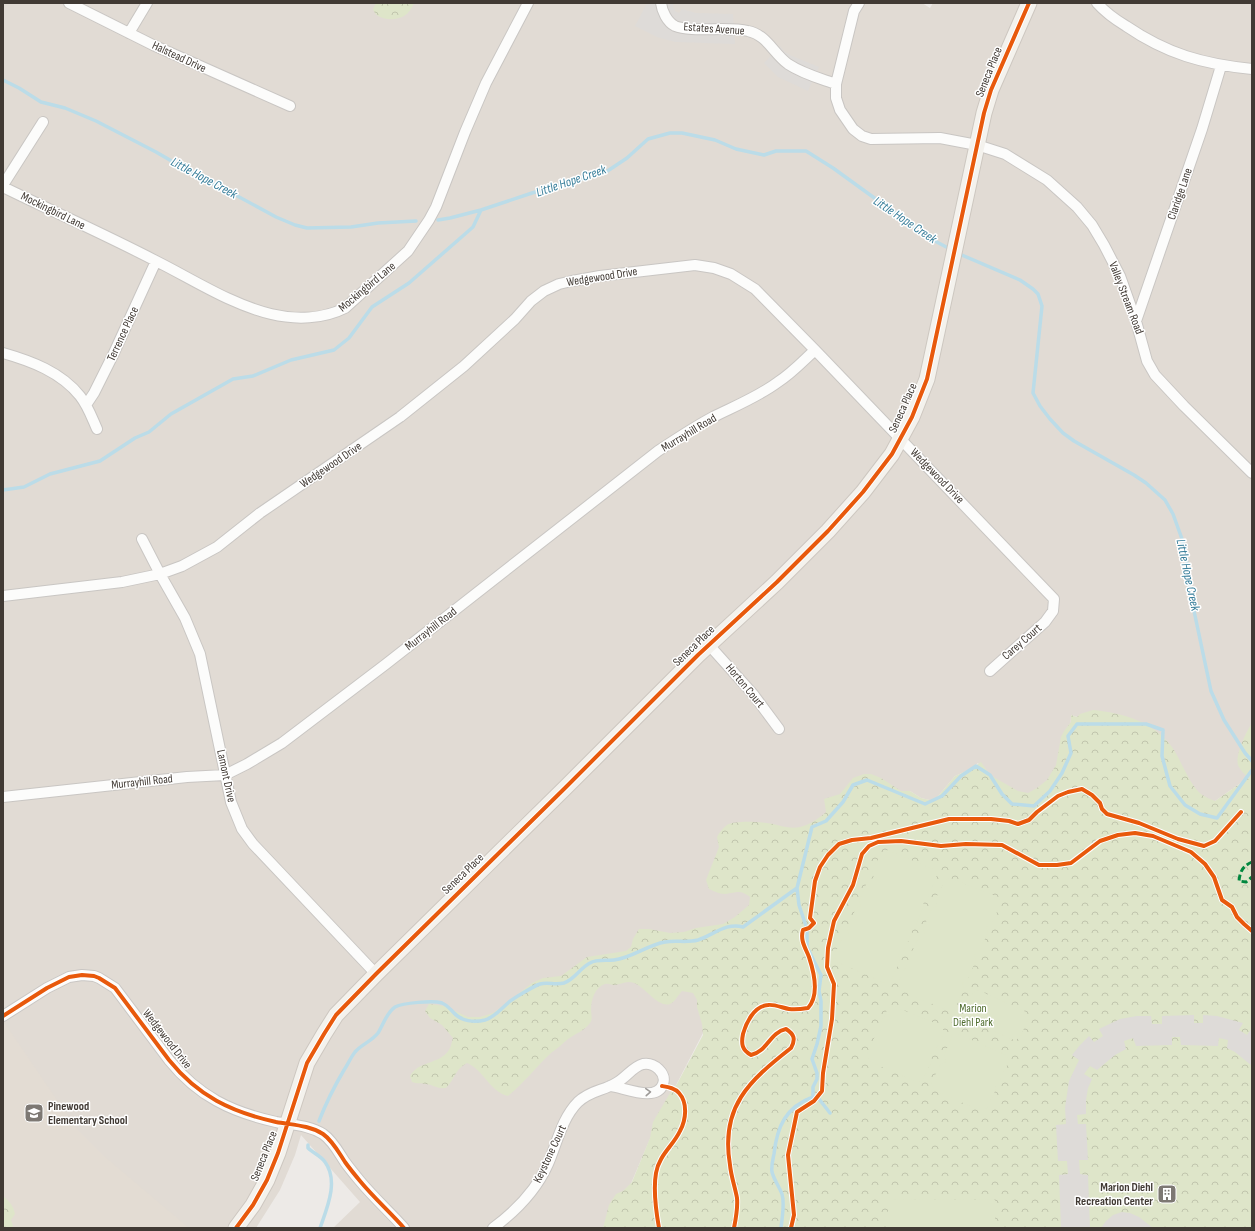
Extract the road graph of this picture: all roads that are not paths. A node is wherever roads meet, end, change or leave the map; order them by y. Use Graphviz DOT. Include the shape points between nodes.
graph roads {
  1 [pos="69,3"];
  2 [pos="147,3"];
  3 [pos="528,3"];
  4 [pos="661,3"];
  5 [pos="859,3"];
  6 [pos="1029,3"];
  7 [pos="1097,3"];
  8 [pos="129,34"];
  9 [pos="1221,66"];
  10 [pos="1252,69"];
  11 [pos="836,84"];
  12 [pos="290,106"];
  13 [pos="43,122"];
  14 [pos="977,145"];
  15 [pos="3,186"];
  16 [pos="156,261"];
  17 [pos="1136,321"];
  18 [pos="815,350"];
  19 [pos="3,353"];
  20 [pos="86,405"];
  21 [pos="97,430"];
  22 [pos="901,439"];
  23 [pos="1252,473"];
  24 [pos="142,539"];
  25 [pos="160,574"];
  26 [pos="3,596"];
  27 [pos="1053,611"];
  28 [pos="709,645"];
  29 [pos="990,671"];
  30 [pos="779,729"];
  31 [pos="225,775"];
  32 [pos="3,797"];
  33 [pos="376,974"];
  34 [pos="3,1016"];
  35 [pos="610,1086"];
  36 [pos="287,1124"];
  37 [pos="236,1228"];
  38 [pos="404,1228"];
  39 [pos="493,1228"];
  1 -- 8 [label="street, Halstead Drive"];
  2 -- 8 [label="street"];
  3 -- 16 [label="street, Mockingbird Lane" via="486,83 429,220 408,251 345,308 322,317 273,314 223,296"];
  4 -- 11 [label="street, Estates Avenue" via="666,18 673,25 682,28 735,29 758,34 788,64 804,74"];
  5 -- 11 [label="street, Valley Stream Road" via="854,11"];
  6 -- 14 [label="street, Seneca Place" via="991,90"];
  7 -- 9 [label="street" via="1118,22 1164,49"];
  8 -- 12 [label="street, Halstead Drive"];
  9 -- 10 [label="street"];
  9 -- 17 [label="street, Claridge Lane"];
  11 -- 14 [label="street, Valley Stream Road" via="836,98 840,110 853,129 862,136 877,140 940,138"];
  13 -- 15 [label="street"];
  14 -- 17 [label="street, Valley Stream Road" via="1020,162 1047,180 1077,207 1104,245 1120,276"];
  14 -- 22 [label="street, Seneca Place" via="926,379 912,418"];
  15 -- 16 [label="street, Mockingbird Lane"];
  16 -- 20 [label="street, Terrence Place" via="110,361"];
  17 -- 23 [label="street, Valley Stream Road" via="1147,361 1155,375"];
  18 -- 22 [label="street, Wedgewood Drive"];
  18 -- 25 [label="street, Wedgewood Drive" via="755,289 735,276 714,268 696,265 600,276 559,284 532,300 464,366 400,417 260,513 217,547 182,566"];
  18 -- 31 [label="street, Murrayhill Road" via="773,386 688,431 658,451 282,743"];
  19 -- 20 [label="street" via="38,364 56,375 76,391"];
  20 -- 21 [label="street"];
  22 -- 27 [label="street, Wedgewood Drive" via="1045,588 1054,599"];
  22 -- 28 [label="street, Seneca Place" via="863,492 828,530"];
  24 -- 25 [label="street, Lamont Drive"];
  25 -- 26 [label="street, Wedgewood Drive" via="122,582"];
  25 -- 31 [label="street, Lamont Drive" via="185,618 200,654"];
  27 -- 29 [label="street, Carey Court" via="1045,622"];
  28 -- 30 [label="street, Horton Court" via="753,694"];
  28 -- 33 [label="street, Seneca Place"];
  31 -- 32 [label="street, Murrayhill Road"];
  31 -- 33 [label="street, Lamont Drive" via="234,811 253,844"];
  33 -- 36 [label="street, Seneca Place" via="336,1015 324,1034 307,1063"];
  34 -- 36 [label="street, Wedgewood Drive" via="69,977 82,975 99,978 115,988 169,1060 194,1087 209,1098 232,1109"];
  35 -- 35 [label="street, Keystone Court, one-way" via="645,1094 655,1092 660,1089 664,1080 663,1074 648,1064 635,1068"];
  35 -- 39 [label="street, Keystone Court" via="590,1093 579,1101 570,1112 537,1185 524,1202"];
  36 -- 37 [label="street, Seneca Place" via="267,1180"];
  36 -- 38 [label="street, Wedgewood Drive" via="312,1128 324,1135 362,1183"];
}
